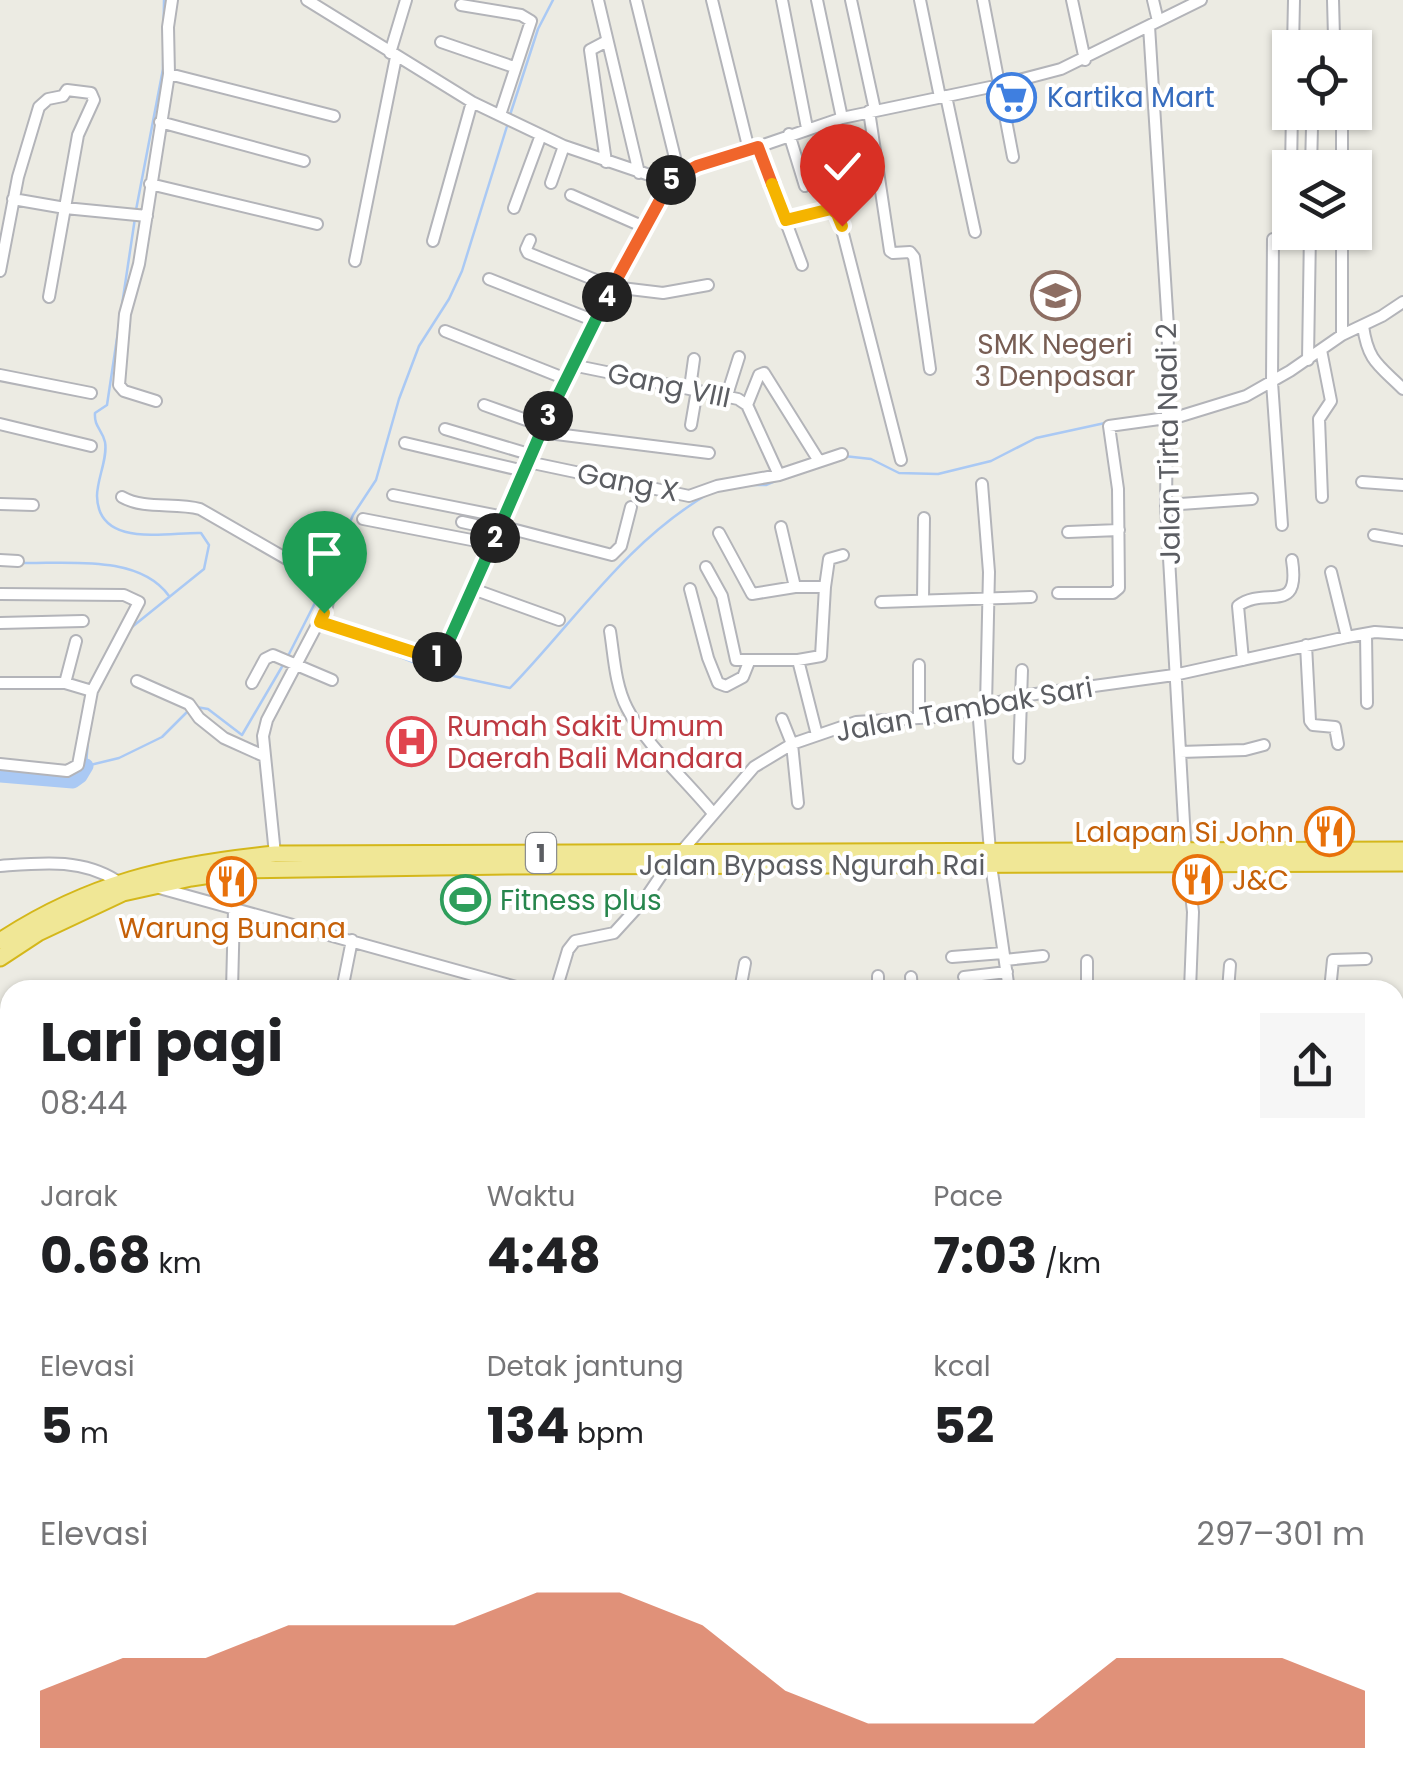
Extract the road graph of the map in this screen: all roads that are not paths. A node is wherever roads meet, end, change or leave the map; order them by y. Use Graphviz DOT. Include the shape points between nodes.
graph roads {
  1 [pos="172,0"];
  2 [pos="306,0"];
  3 [pos="406,0"];
  4 [pos="598,0"];
  5 [pos="636,0"];
  6 [pos="712,0"];
  7 [pos="782,0"];
  8 [pos="817,0"];
  9 [pos="851,0"];
  10 [pos="920,0"];
  11 [pos="983,0"];
  12 [pos="1072,0"];
  13 [pos="1153,0"];
  14 [pos="1201,0"];
  15 [pos="1294,0"];
  16 [pos="1334,0"];
  17 [pos="462,5"];
  18 [pos="1154,23"];
  19 [pos="1293,30"];
  20 [pos="1334,30"];
  21 [pos="608,41"];
  22 [pos="441,42"];
  23 [pos="393,55"];
  24 [pos="1085,60"];
  25 [pos="514,67"];
  26 [pos="169,74"];
  27 [pos="1000,85"];
  28 [pos="943,97"];
  29 [pos="472,102"];
  30 [pos="872,110"];
  31 [pos="334,116"];
  32 [pos="507,118"];
  33 [pos="842,118"];
  34 [pos="160,122"];
  35 [pos="807,128"];
  36 [pos="789,134"];
  37 [pos="541,135"];
  38 [pos="564,146"];
  39 [pos="754,148"];
  40 [pos="1013,157"];
  41 [pos="304,160"];
  42 [pos="606,162"];
  43 [pos="640,172"];
  44 [pos="674,178"];
  45 [pos="551,182"];
  46 [pos="150,184"];
  47 [pos="805,186"];
  48 [pos="572,195"];
  49 [pos="13,199"];
  50 [pos="65,208"];
  51 [pos="514,208"];
  52 [pos="145,216"];
  53 [pos="786,220"];
  54 [pos="316,224"];
  55 [pos="644,227"];
  56 [pos="975,232"];
  57 [pos="530,240"];
  58 [pos="433,241"];
  59 [pos="1273,250"];
  60 [pos="1310,250"];
  61 [pos="1342,250"];
  62 [pos="356,261"];
  63 [pos="802,265"];
  64 [pos="0,271"];
  65 [pos="489,279"];
  66 [pos="708,285"];
  67 [pos="612,287"];
  68 [pos="49,297"];
  69 [pos="1403,302"];
  70 [pos="595,321"];
  71 [pos="1362,326"];
  72 [pos="445,331"];
  73 [pos="1342,334"];
  74 [pos="1321,350"];
  75 [pos="739,356"];
  76 [pos="694,359"];
  77 [pos="1308,360"];
  78 [pos="572,365"];
  79 [pos="930,369"];
  80 [pos="0,375"];
  81 [pos="566,380"];
  82 [pos="1272,382"];
  83 [pos="694,389"];
  84 [pos="1403,389"];
  85 [pos="91,393"];
  86 [pos="727,395"];
  87 [pos="156,401"];
  88 [pos="747,405"];
  89 [pos="484,406"];
  90 [pos="1165,418"];
  91 [pos="0,424"];
  92 [pos="691,424"];
  93 [pos="445,429"];
  94 [pos="542,429"];
  95 [pos="405,444"];
  96 [pos="91,446"];
  97 [pos="709,454"];
  98 [pos="842,454"];
  99 [pos="900,460"];
  100 [pos="820,461"];
  101 [pos="528,462"];
  102 [pos="778,475"];
  103 [pos="1362,482"];
  104 [pos="982,484"];
  105 [pos="1403,486"];
  106 [pos="393,495"];
  107 [pos="122,497"];
  108 [pos="1322,497"];
  109 [pos="1252,500"];
  110 [pos="0,504"];
  111 [pos="32,505"];
  112 [pos="1166,505"];
  113 [pos="630,508"];
  114 [pos="465,509"];
  115 [pos="363,518"];
  116 [pos="924,518"];
  117 [pos="462,522"];
  118 [pos="501,524"];
  119 [pos="1282,525"];
  120 [pos="782,527"];
  121 [pos="1119,530"];
  122 [pos="1068,532"];
  123 [pos="719,533"];
  124 [pos="1374,535"];
  125 [pos="457,536"];
  126 [pos="1403,540"];
  127 [pos="492,544"];
  128 [pos="842,555"];
  129 [pos="0,560"];
  130 [pos="1292,560"];
  131 [pos="18,561"];
  132 [pos="706,566"];
  133 [pos="1332,572"];
  134 [pos="795,587"];
  135 [pos="825,587"];
  136 [pos="473,589"];
  137 [pos="690,589"];
  138 [pos="1058,593"];
  139 [pos="0,594"];
  140 [pos="1031,597"];
  141 [pos="923,600"];
  142 [pos="988,600"];
  143 [pos="881,602"];
  144 [pos="83,620"];
  145 [pos="559,620"];
  146 [pos="0,623"];
  147 [pos="318,626"];
  148 [pos="610,631"];
  149 [pos="1366,634"];
  150 [pos="1403,634"];
  151 [pos="1347,637"];
  152 [pos="76,641"];
  153 [pos="1306,645"];
  154 [pos="798,660"];
  155 [pos="1244,660"];
  156 [pos="749,662"];
  157 [pos="290,663"];
  158 [pos="918,666"];
  159 [pos="1022,670"];
  160 [pos="1174,675"];
  161 [pos="332,680"];
  162 [pos="137,681"];
  163 [pos="65,682"];
  164 [pos="0,683"];
  165 [pos="252,683"];
  166 [pos="92,691"];
  167 [pos="1020,696"];
  168 [pos="1366,702"];
  169 [pos="982,706"];
  170 [pos="918,718"];
  171 [pos="782,719"];
  172 [pos="817,735"];
  173 [pos="792,744"];
  174 [pos="1338,744"];
  175 [pos="1264,746"];
  176 [pos="1180,752"];
  177 [pos="264,756"];
  178 [pos="1019,758"];
  179 [pos="0,764"];
  180 [pos="798,803"];
  181 [pos="712,812"];
  182 [pos="1403,850"];
  183 [pos="681,852"];
  184 [pos="274,854"];
  185 [pos="1187,856"];
  186 [pos="990,858"];
  187 [pos="579,859"];
  188 [pos="1403,863"];
  189 [pos="668,865"];
  190 [pos="0,866"];
  191 [pos="191,878"];
  192 [pos="117,881"];
  193 [pos="152,886"];
  194 [pos="203,902"];
  195 [pos="234,910"];
  196 [pos="352,940"];
  197 [pos="0,941"];
  198 [pos="1044,956"];
  199 [pos="952,957"];
  200 [pos="0,958"];
  201 [pos="1366,958"];
  202 [pos="1087,961"];
  203 [pos="1005,962"];
  204 [pos="744,963"];
  205 [pos="1230,965"];
  206 [pos="878,976"];
  207 [pos="911,977"];
  208 [pos="964,977"];
  209 [pos="232,980"];
  210 [pos="344,980"];
  211 [pos="492,980"];
  212 [pos="559,980"];
  213 [pos="741,980"];
  214 [pos="878,980"];
  215 [pos="911,980"];
  216 [pos="1008,980"];
  217 [pos="1087,980"];
  218 [pos="1190,980"];
  219 [pos="1229,980"];
  220 [pos="1331,980"];
  1 -- 26 [label="street"];
  2 -- 23 [label="street"];
  3 -- 23 [label="street"];
  4 -- 21 [label="street"];
  5 -- 44 [label="street"];
  6 -- 39 [label="street"];
  7 -- 35 [label="street"];
  8 -- 33 [label="street"];
  9 -- 30 [label="street"];
  10 -- 28 [label="street"];
  11 -- 27 [label="street"];
  12 -- 24 [label="street"];
  13 -- 18 [label="street, Jalan Tirta Nadi 2"];
  14 -- 18 [label="street"];
  15 -- 19 [label="street"];
  16 -- 20 [label="street"];
  17 -- 25 [label="street" via="530,19"];
  18 -- 24 [label="street"];
  18 -- 90 [label="street, Jalan Tirta Nadi 2" via="1168,327"];
  21 -- 42 [label="street" via="590,50"];
  21 -- 43 [label="street"];
  22 -- 25 [label="street"];
  23 -- 29 [label="street"];
  23 -- 62 [label="street"];
  24 -- 27 [label="street"];
  25 -- 32 [label="street"];
  26 -- 31 [label="street"];
  26 -- 34 [label="street"];
  27 -- 28 [label="street"];
  27 -- 40 [label="street"];
  28 -- 30 [label="street"];
  28 -- 56 [label="street"];
  29 -- 32 [label="street"];
  29 -- 58 [label="street"];
  30 -- 33 [label="street"];
  30 -- 79 [label="street" via="890,250 914,256"];
  32 -- 37 [label="street"];
  33 -- 35 [label="street"];
  34 -- 41 [label="street"];
  34 -- 46 [label="street"];
  35 -- 36 [label="street"];
  36 -- 39 [label="street"];
  36 -- 47 [label="street"];
  37 -- 38 [label="street"];
  37 -- 51 [label="street"];
  38 -- 42 [label="street"];
  38 -- 45 [label="street"];
  39 -- 44 [label="street"];
  39 -- 53 [label="street"];
  42 -- 43 [label="street"];
  43 -- 44 [label="street"];
  44 -- 55 [label="street"];
  46 -- 52 [label="street"];
  46 -- 54 [label="street"];
  48 -- 55 [label="street"];
  49 -- 50 [label="street"];
  49 -- 50 [label="street" via="43,102 67,90 91,93"];
  49 -- 64 [label="street"];
  50 -- 52 [label="street"];
  50 -- 68 [label="street"];
  52 -- 87 [label="street" via="119,386"];
  53 -- 63 [label="street"];
  53 -- 99 [label="street" via="826,209 837,214"];
  55 -- 67 [label="street"];
  57 -- 67 [label="street" via="528,253"];
  59 -- 82 [label="street"];
  60 -- 77 [label="street"];
  61 -- 73 [label="street"];
  65 -- 70 [label="street"];
  66 -- 67 [label="street" via="662,293"];
  67 -- 70 [label="street"];
  69 -- 71 [label="street"];
  70 -- 78 [label="street"];
  71 -- 73 [label="street"];
  71 -- 84 [label="street" via="1366,350"];
  72 -- 81 [label="street"];
  73 -- 74 [label="street"];
  74 -- 77 [label="street"];
  74 -- 108 [label="street" via="1332,400 1318,421"];
  75 -- 86 [label="street"];
  76 -- 83 [label="street"];
  77 -- 82 [label="street"];
  78 -- 81 [label="street"];
  78 -- 83 [label="street, Gang VIII"];
  80 -- 85 [label="street"];
  81 -- 94 [label="street"];
  82 -- 90 [label="street"];
  82 -- 119 [label="street"];
  83 -- 86 [label="street, Gang VIII"];
  83 -- 92 [label="street"];
  86 -- 88 [label="street, Gang VIII"];
  88 -- 100 [label="street" via="764,373"];
  88 -- 102 [label="street, Gang VIII"];
  89 -- 94 [label="street"];
  90 -- 112 [label="street, Jalan Tirta Nadi 2"];
  90 -- 121 [label="street" via="1108,426"];
  91 -- 96 [label="street"];
  93 -- 101 [label="street"];
  94 -- 97 [label="street"];
  94 -- 101 [label="street"];
  95 -- 101 [label="street"];
  98 -- 100 [label="street, Gang X"];
  100 -- 102 [label="street, Gang X"];
  101 -- 102 [label="street, Gang X" via="689,496"];
  101 -- 118 [label="street"];
  103 -- 105 [label="street"];
  104 -- 142 [label="street"];
  106 -- 114 [label="street"];
  107 -- 147 [label="street" via="200,509 332,585"];
  109 -- 112 [label="street"];
  110 -- 111 [label="street"];
  112 -- 160 [label="street, Jalan Tirta Nadi 2"];
  113 -- 118 [label="street" via="621,546 612,555"];
  114 -- 117 [label="street"];
  114 -- 118 [label="street"];
  115 -- 125 [label="street"];
  116 -- 141 [label="street"];
  117 -- 118 [label="street"];
  117 -- 125 [label="street"];
  118 -- 127 [label="street"];
  120 -- 134 [label="street"];
  121 -- 122 [label="street"];
  121 -- 138 [label="street" via="1117,591"];
  123 -- 134 [label="street" via="752,594"];
  124 -- 126 [label="street"];
  125 -- 127 [label="street"];
  127 -- 136 [label="street"];
  128 -- 135 [label="street" via="829,559"];
  129 -- 131 [label="street"];
  130 -- 155 [label="street" via="1291,591 1238,606"];
  132 -- 156 [label="street" via="722,596 734,657"];
  133 -- 151 [label="street"];
  134 -- 135 [label="street"];
  135 -- 154 [label="street" via="823,652"];
  136 -- 145 [label="street"];
  136 -- 147 [label="street" via="436,657"];
  137 -- 156 [label="street" via="718,683 743,677"];
  139 -- 166 [label="street" via="138,600"];
  140 -- 142 [label="street"];
  141 -- 142 [label="street"];
  141 -- 143 [label="street"];
  142 -- 169 [label="street"];
  144 -- 146 [label="street"];
  147 -- 157 [label="street"];
  148 -- 181 [label="street" via="626,708"];
  149 -- 150 [label="street, Jalan Tambak Sari"];
  149 -- 151 [label="street, Jalan Tambak Sari"];
  149 -- 168 [label="street"];
  151 -- 153 [label="street, Jalan Tambak Sari"];
  152 -- 163 [label="street"];
  153 -- 155 [label="street, Jalan Tambak Sari"];
  153 -- 174 [label="street" via="1311,723 1335,727"];
  154 -- 156 [label="street"];
  154 -- 172 [label="street"];
  155 -- 160 [label="street, Jalan Tambak Sari"];
  157 -- 161 [label="street"];
  157 -- 165 [label="street" via="266,658"];
  157 -- 177 [label="street" via="268,720"];
  158 -- 170 [label="street"];
  159 -- 167 [label="street"];
  160 -- 167 [label="street, Jalan Tambak Sari"];
  160 -- 176 [label="street, Jalan Tirta Nadi 2"];
  162 -- 177 [label="street" via="188,704 234,744"];
  163 -- 164 [label="street"];
  163 -- 166 [label="street"];
  166 -- 179 [label="street" via="74,769"];
  167 -- 169 [label="street, Jalan Tambak Sari"];
  167 -- 178 [label="street"];
  169 -- 170 [label="street, Jalan Tambak Sari"];
  169 -- 186 [label="street"];
  170 -- 172 [label="street, Jalan Tambak Sari" via="856,722"];
  171 -- 173 [label="street"];
  172 -- 173 [label="street, Jalan Tambak Sari"];
  173 -- 180 [label="street"];
  173 -- 181 [label="street, Jalan Tambak Sari" via="754,767"];
  175 -- 176 [label="street"];
  176 -- 185 [label="street, Jalan Tirta Nadi 2"];
  177 -- 184 [label="street"];
  181 -- 183 [label="street, Jalan Tambak Sari"];
  182 -- 185 [label="highway, Jalan Bypass Ngurah Rai / 1"];
  183 -- 186 [label="highway, Jalan Bypass Ngurah Rai / 1"];
  183 -- 187 [label="highway, Jalan Bypass Ngurah Rai / 1"];
  184 -- 187 [label="highway, Jalan Bypass Ngurah Rai / 1"];
  184 -- 192 [label="highway, Jalan Bypass Ngurah Rai / 1" via="206,860"];
  185 -- 186 [label="highway, Jalan Bypass Ngurah Rai / 1"];
  185 -- 188 [label="highway, Jalan Bypass Ngurah Rai / 1"];
  185 -- 218 [label="street, Jalan Tirta Nadi 2"];
  186 -- 189 [label="highway, Jalan Bypass Ngurah Rai / 1"];
  186 -- 203 [label="street"];
  187 -- 189 [label="highway, Jalan Bypass Ngurah Rai / 1"];
  187 -- 191 [label="highway, Jalan Bypass Ngurah Rai / 1" via="279,868"];
  189 -- 212 [label="street" via="614,933 575,940"];
  190 -- 192 [label="street" via="74,864"];
  191 -- 193 [label="highway, Jalan Bypass Ngurah Rai / 1"];
  191 -- 194 [label="street"];
  192 -- 197 [label="highway, Jalan Bypass Ngurah Rai / 1"];
  193 -- 194 [label="street"];
  193 -- 200 [label="highway, Jalan Bypass Ngurah Rai / 1" via="78,912"];
  194 -- 195 [label="street"];
  195 -- 196 [label="street"];
  195 -- 209 [label="street"];
  196 -- 210 [label="street"];
  196 -- 211 [label="street"];
  198 -- 203 [label="street"];
  199 -- 203 [label="street"];
  201 -- 220 [label="street" via="1333,960"];
  202 -- 217 [label="street"];
  203 -- 208 [label="street"];
  203 -- 216 [label="street"];
  204 -- 213 [label="street"];
  205 -- 219 [label="street"];
  206 -- 214 [label="street"];
  207 -- 215 [label="street"];
}
